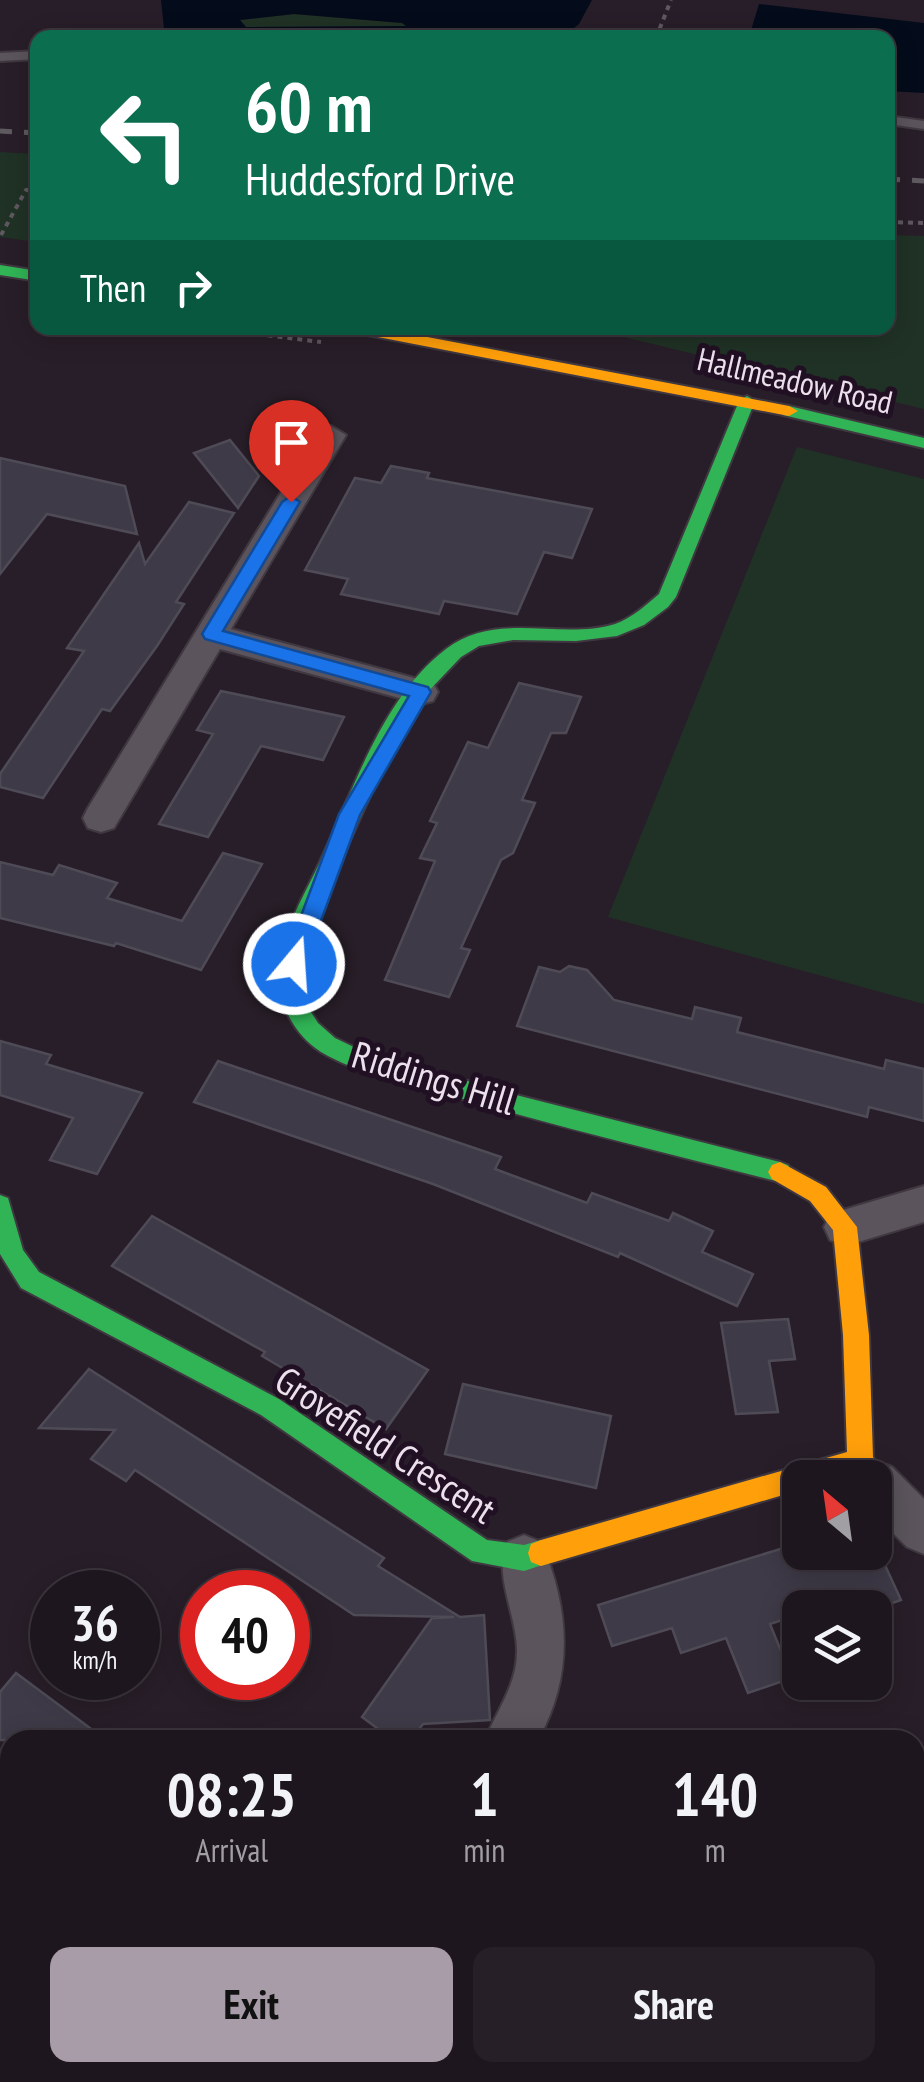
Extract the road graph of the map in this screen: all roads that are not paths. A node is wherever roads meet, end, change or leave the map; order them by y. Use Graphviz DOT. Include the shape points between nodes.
graph roads {
  1 [pos="30,56"];
  2 [pos="0,58"];
  3 [pos="895,121"];
  4 [pos="924,125"];
  5 [pos="0,270"];
  6 [pos="30,275"];
  7 [pos="394,335"];
  8 [pos="747,401"];
  9 [pos="331,436"];
  10 [pos="924,444"];
  11 [pos="212,634"];
  12 [pos="421,692"];
  13 [pos="101,818"];
  14 [pos="924,1204"];
  15 [pos="0,1205"];
  16 [pos="845,1227"];
  17 [pos="868,1460"];
  18 [pos="782,1494"];
  19 [pos="892,1497"];
  20 [pos="924,1531"];
  21 [pos="524,1558"];
  22 [pos="515,1730"];
  1 -- 2 [label="lane"];
  3 -- 4 [label="lane"];
  5 -- 6 [label="street"];
  7 -- 8 [label="street, Hallmeadow Road"];
  8 -- 10 [label="street, Hallmeadow Road"];
  8 -- 12 [label="street, Riddings Hill" via="667,596 648,619 624,630 482,640 455,650"];
  9 -- 11 [label="street"];
  11 -- 12 [label="street"];
  11 -- 13 [label="street"];
  12 -- 16 [label="street, Riddings Hill" via="350,814 299,942 289,986 298,1012 322,1041 464,1090 781,1172 818,1194"];
  14 -- 16 [label="street"];
  15 -- 21 [label="street, Grovefield Crescent" via="12,1254 50,1294 270,1407 482,1552"];
  16 -- 17 [label="street"];
  18 -- 21 [label="street, Grovefield Crescent"];
  19 -- 20 [label="street"];
  21 -- 22 [label="street" via="541,1634 542,1679"];
}
